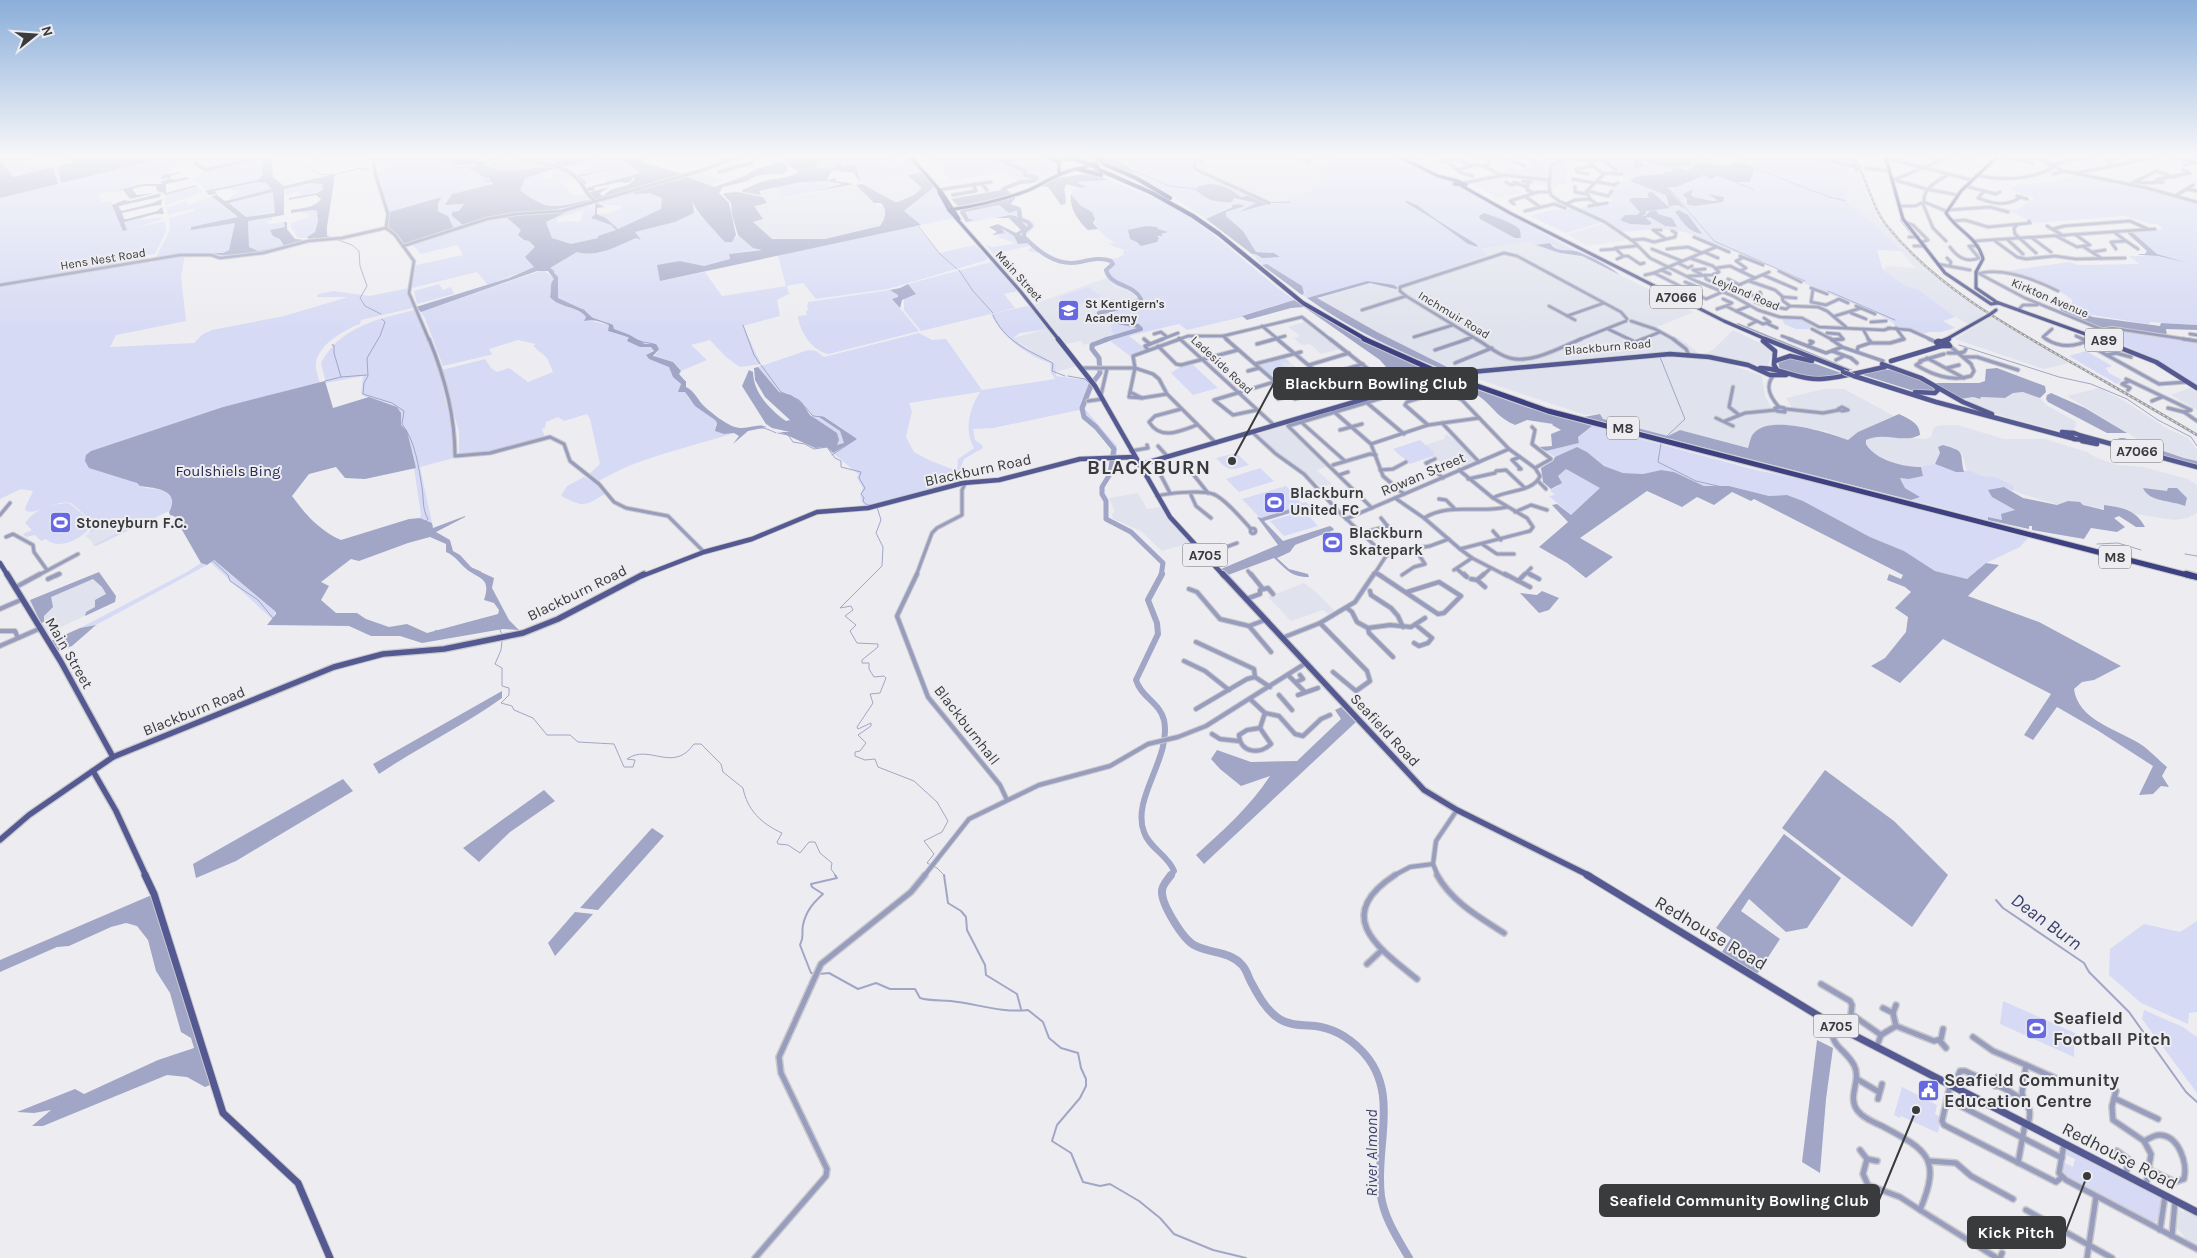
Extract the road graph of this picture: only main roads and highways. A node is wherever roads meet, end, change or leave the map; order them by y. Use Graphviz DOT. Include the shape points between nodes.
graph roads {
  1 [pos="954,214"];
  2 [pos="1187,214"];
  3 [pos="1188,214"];
  4 [pos="1191,214"];
  5 [pos="1194,214"];
  6 [pos="1511,214"];
  7 [pos="1511,214"];
  8 [pos="1903,214"];
  9 [pos="1947,214"];
  10 [pos="1192,216"];
  11 [pos="1224,235"];
  12 [pos="1993,302"];
  13 [pos="1762,341"];
  14 [pos="1938,343"];
  15 [pos="1949,344"];
  16 [pos="1815,362"];
  17 [pos="1774,363"];
  18 [pos="1882,364"];
  19 [pos="1895,365"];
  20 [pos="1845,371"];
  21 [pos="1771,372"];
  22 [pos="1856,375"];
  23 [pos="1933,383"];
  24 [pos="2197,388"];
  25 [pos="1903,389"];
  26 [pos="2002,417"];
  27 [pos="2073,433"];
  28 [pos="2082,438"];
  29 [pos="2075,440"];
  30 [pos="1135,457"];
  31 [pos="1139,465"];
  32 [pos="2195,466"];
  33 [pos="0,563"];
  34 [pos="2197,577"];
  35 [pos="113,757"];
  36 [pos="93,771"];
  37 [pos="1454,808"];
  38 [pos="0,840"];
  39 [pos="2197,1212"];
  40 [pos="330,1258"];
  1 -- 30 [label="main road, Main Street / A705" via="1092,381"];
  2 -- 10 [label="highway, M8"];
  3 -- 10 [label="highway, M8"];
  4 -- 11 [label="highway, M8"];
  5 -- 11 [label="highway, M8"];
  6 -- 13 [label="main road, A7066"];
  7 -- 20 [label="main road, A7066" via="1724,321"];
  8 -- 12 [label="main road, A89" via="1948,275"];
  9 -- 12 [label="main road" via="1978,246 1983,259 1976,272 1976,288"];
  10 -- 34 [label="highway, M8" via="1285,290 1330,320 1400,356 1479,388 1585,421"];
  11 -- 34 [label="highway, M8" via="1287,288 1323,312 1410,357 1498,393 1597,422"];
  12 -- 15 [label="main road" via="1994,312"];
  12 -- 24 [label="main road, A89" via="2110,342 2149,359"];
  13 -- 16 [label="main road, A7066"];
  13 -- 17 [label="main road, A7066" via="1773,348 1776,354"];
  14 -- 15 [label="main road"];
  14 -- 15 [label="main road"];
  14 -- 19 [label="main road"];
  16 -- 17 [label="main road, A7066" via="1790,356"];
  16 -- 20 [label="main road, A7066"];
  17 -- 21 [label="main road, A7066"];
  17 -- 21 [label="main road, A7066"];
  18 -- 19 [label="main road"];
  18 -- 19 [label="main road"];
  18 -- 21 [label="main road, Blackburn Road" via="1820,379"];
  19 -- 23 [label="main road, A7066"];
  20 -- 22 [label="main road, A7066, bridge"];
  21 -- 31 [label="main road, Blackburn Road, bridge" via="1689,354 1650,354 1460,373"];
  22 -- 25 [label="main road, A7066"];
  22 -- 29 [label="main road, A7066" via="1936,402"];
  23 -- 25 [label="main road, A7066" via="1938,388 1935,394"];
  23 -- 26 [label="main road, A7066" via="1962,402"];
  25 -- 26 [label="main road, A7066"];
  26 -- 27 [label="main road, A7066"];
  27 -- 28 [label="main road, A7066"];
  27 -- 29 [label="main road" via="2069,435"];
  28 -- 29 [label="main road, A7066"];
  28 -- 32 [label="main road, A7066"];
  30 -- 31 [label="main road, A705"];
  30 -- 35 [label="main road, Blackburn Road" via="1080,459 999,480 966,482 876,506 817,512 752,539 704,552 633,579 573,612 523,633 444,650 383,654 355,661"];
  31 -- 37 [label="main road, Seafield Road / A705" via="1170,517 1264,620 1424,790"];
  33 -- 35 [label="main road, Main Street"];
  35 -- 36 [label="main road, Blackburn Road"];
  36 -- 38 [label="main road, Blackburn Road" via="29,815"];
  36 -- 40 [label="main road" via="116,811 154,894 223,1113 298,1183"];
  37 -- 39 [label="main road, Redhouse Road / A705" via="1580,870 1832,1024"];
}
